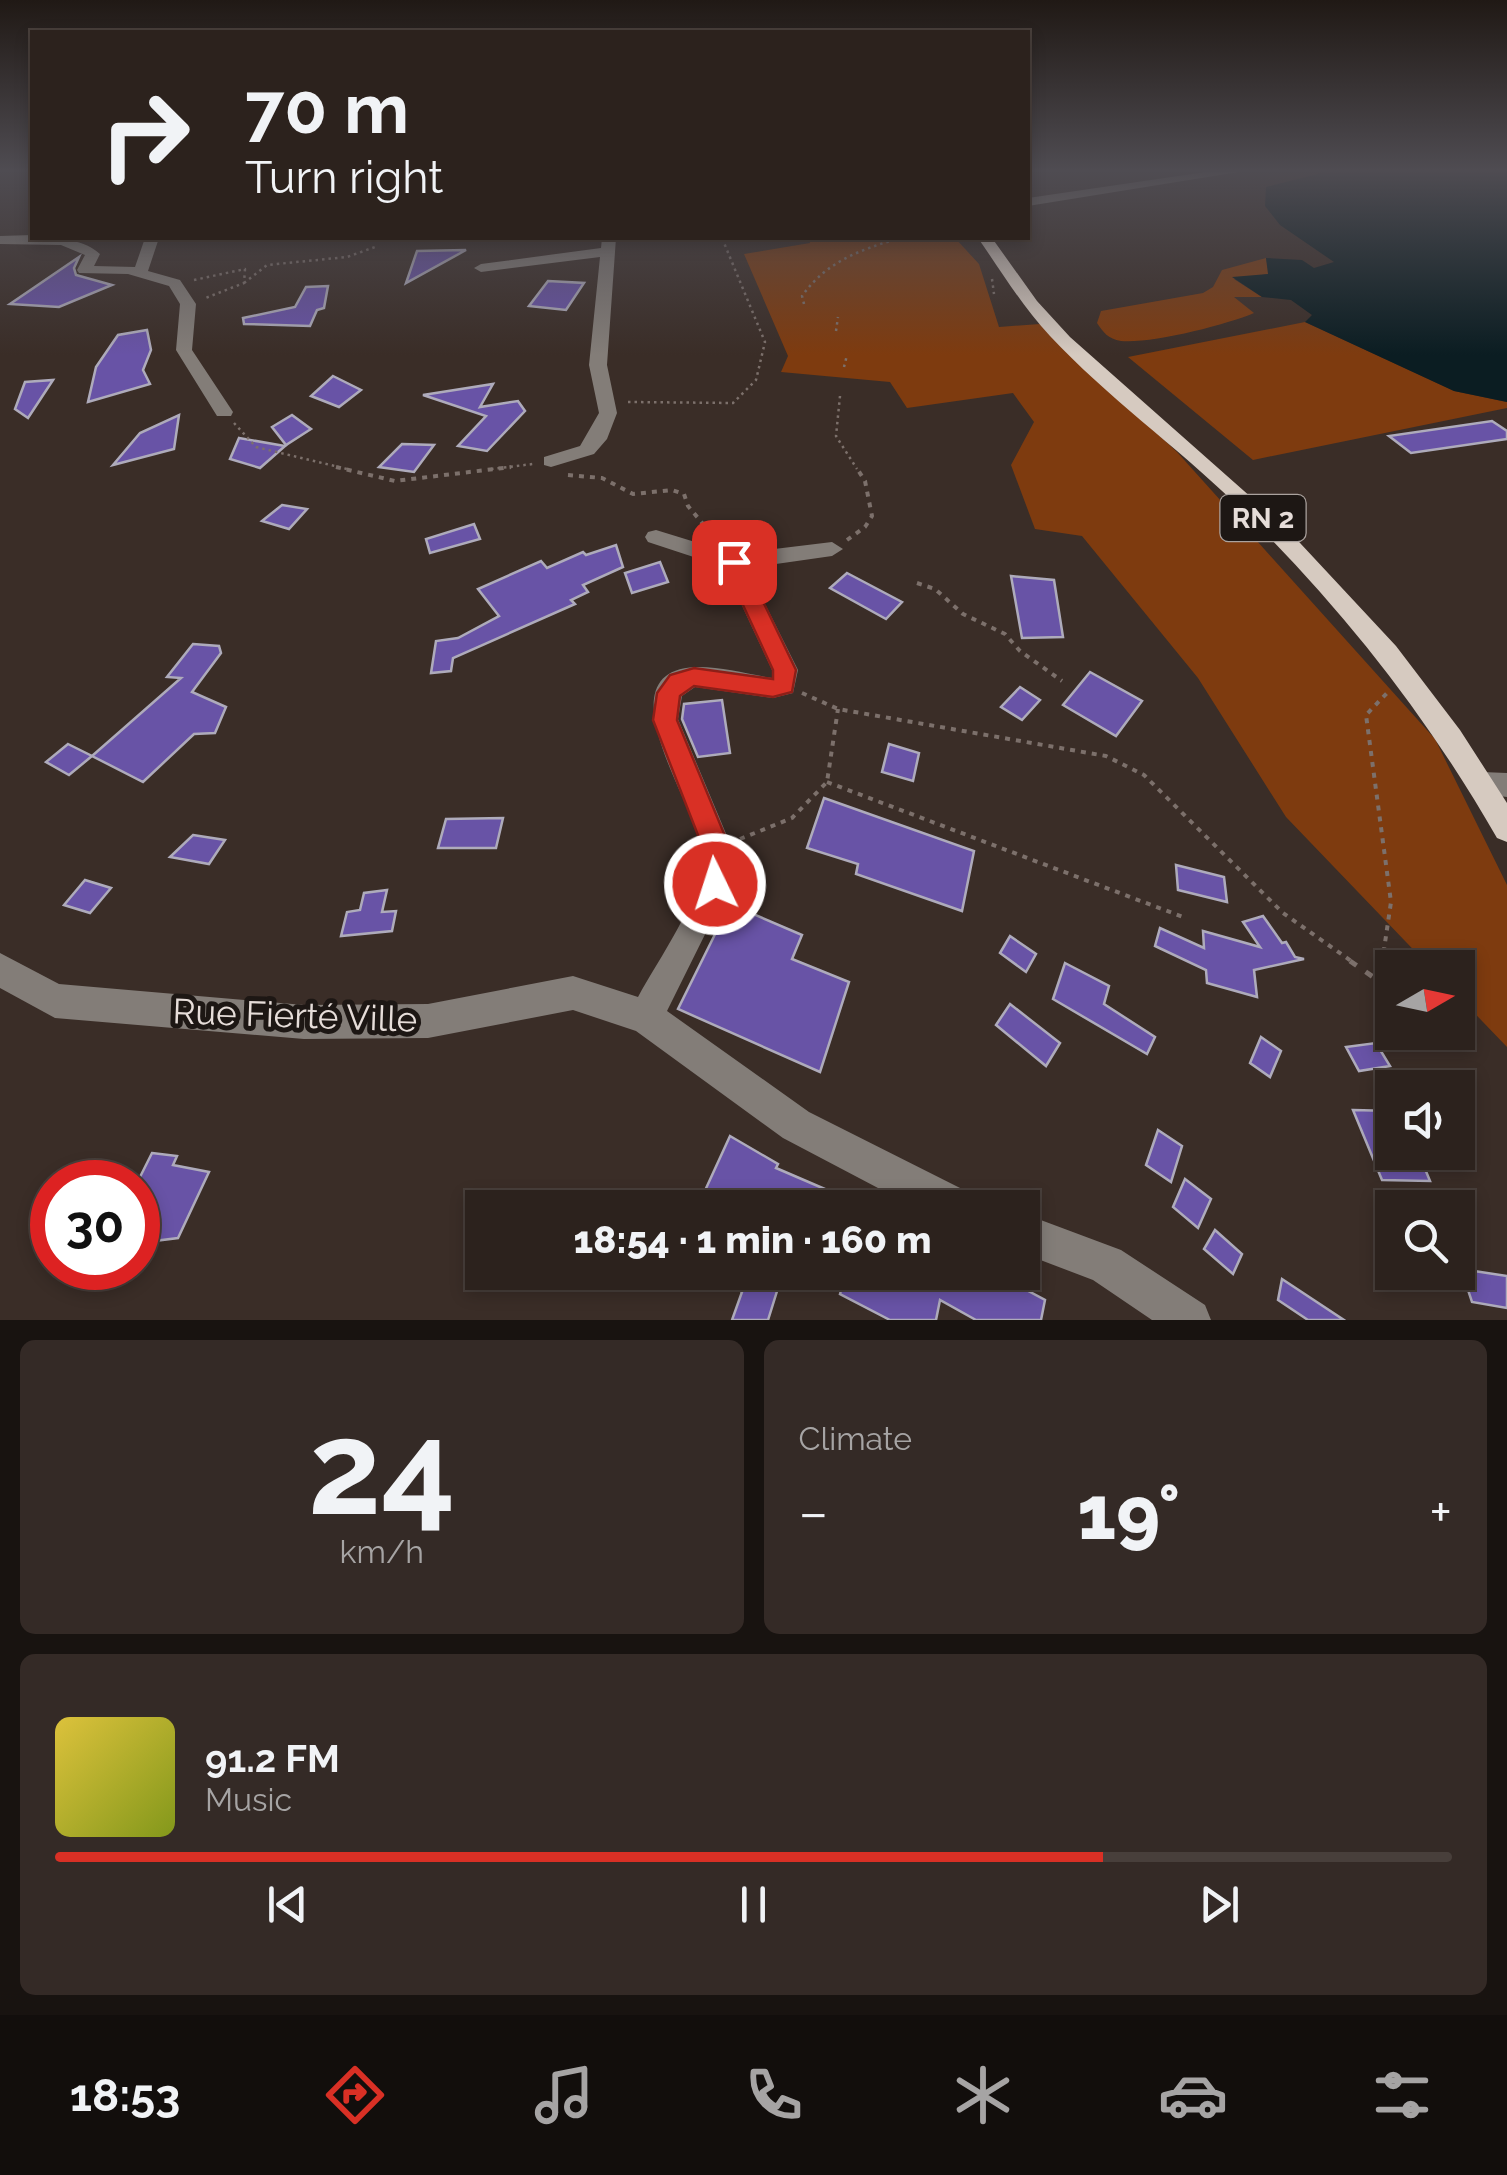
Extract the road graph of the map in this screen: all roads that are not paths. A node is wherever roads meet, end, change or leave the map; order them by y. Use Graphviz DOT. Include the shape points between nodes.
graph roads {
  1 [pos="0,240"];
  2 [pos="151,240"];
  3 [pos="987,240"];
  4 [pos="607,245"];
  5 [pos="481,268"];
  6 [pos="140,273"];
  7 [pos="224,412"];
  8 [pos="551,461"];
  9 [pos="656,537"];
  10 [pos="832,550"];
  11 [pos="734,562"];
  12 [pos="1494,784"];
  13 [pos="1507,829"];
  14 [pos="0,970"];
  15 [pos="646,1016"];
  16 [pos="923,1190"];
  17 [pos="1040,1240"];
  18 [pos="1190,1320"];
  1 -- 6 [label="street" via="81,244 93,254 84,270"];
  2 -- 6 [label="street"];
  3 -- 12 [label="main road, RN 2" via="1061,338 1302,555"];
  4 -- 5 [label="street"];
  4 -- 8 [label="street" via="598,364 608,414 587,450"];
  6 -- 7 [label="street" via="175,283 188,304 184,350"];
  9 -- 11 [label="street"];
  10 -- 11 [label="street"];
  11 -- 15 [label="street" via="785,670 784,686 694,677 678,681 669,693 665,720 717,848 715,884"];
  12 -- 13 [label="main road, RN 2"];
  14 -- 15 [label="street, Rue Fierté Ville" via="54,1001 304,1022 428,1021 573,993"];
  15 -- 16 [label="street, Rue Fierté Ville" via="796,1125"];
  17 -- 18 [label="street" via="1106,1265"];
}
